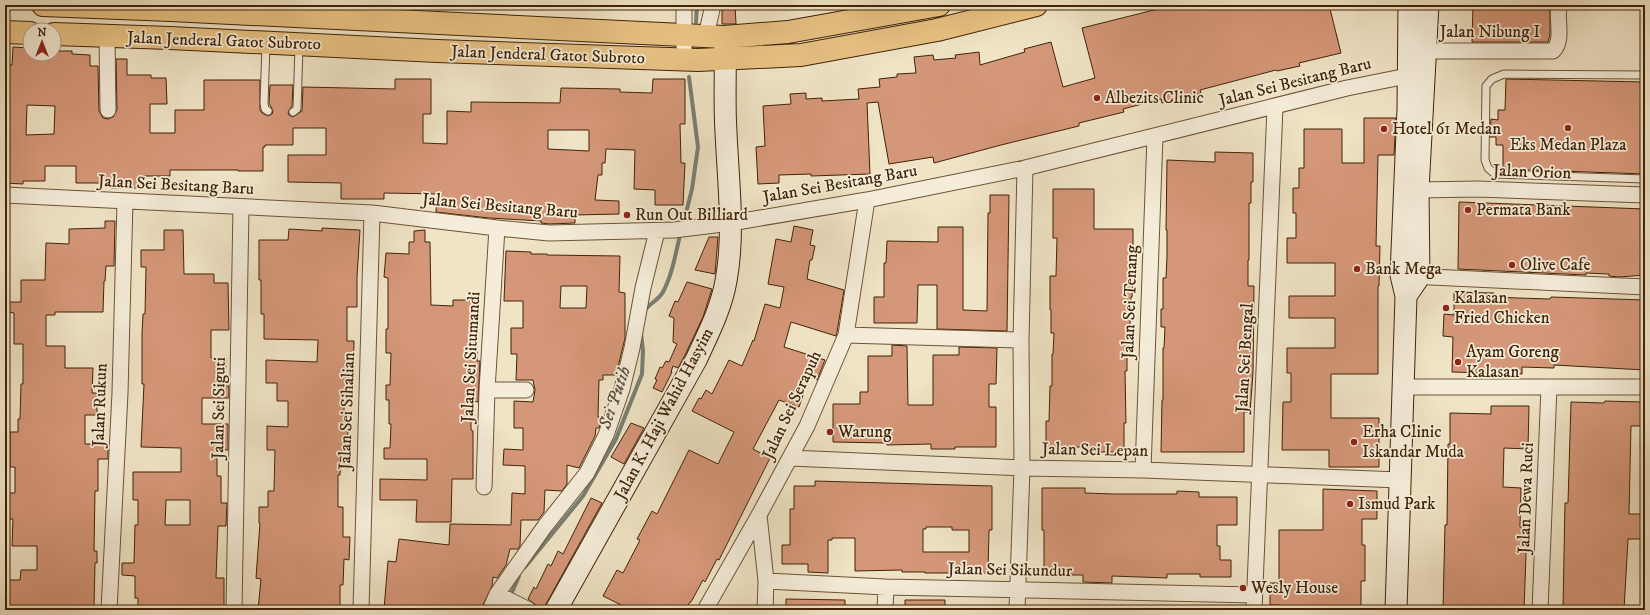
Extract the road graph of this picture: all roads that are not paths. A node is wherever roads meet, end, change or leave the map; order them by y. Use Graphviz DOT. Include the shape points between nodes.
graph roads {
  1 [pos="44,5"];
  2 [pos="684,5"];
  3 [pos="713,5"];
  4 [pos="1036,5"];
  5 [pos="1409,5"];
  6 [pos="1428,5"];
  7 [pos="1558,5"];
  8 [pos="68,6"];
  9 [pos="933,6"];
  10 [pos="171,7"];
  11 [pos="937,30"];
  12 [pos="5,32"];
  13 [pos="22,33"];
  14 [pos="62,34"];
  15 [pos="683,36"];
  16 [pos="715,36"];
  17 [pos="107,37"];
  18 [pos="170,38"];
  19 [pos="266,43"];
  20 [pos="299,44"];
  21 [pos="1427,51"];
  22 [pos="726,59"];
  23 [pos="684,60"];
  24 [pos="1645,75"];
  25 [pos="1407,76"];
  26 [pos="1275,107"];
  27 [pos="108,110"];
  28 [pos="268,111"];
  29 [pos="293,112"];
  30 [pos="1155,136"];
  31 [pos="1025,168"];
  32 [pos="1414,177"];
  33 [pos="1645,179"];
  34 [pos="1645,195"];
  35 [pos="5,196"];
  36 [pos="867,200"];
  37 [pos="125,201"];
  38 [pos="241,207"];
  39 [pos="372,213"];
  40 [pos="731,224"];
  41 [pos="497,228"];
  42 [pos="657,231"];
  43 [pos="1410,276"];
  44 [pos="1645,287"];
  45 [pos="846,335"];
  46 [pos="1021,340"];
  47 [pos="1403,387"];
  48 [pos="1549,387"];
  49 [pos="1645,387"];
  50 [pos="487,390"];
  51 [pos="526,390"];
  52 [pos="790,458"];
  53 [pos="1022,468"];
  54 [pos="1142,470"];
  55 [pos="1259,474"];
  56 [pos="1400,480"];
  57 [pos="484,487"];
  58 [pos="759,515"];
  59 [pos="766,581"];
  60 [pos="886,587"];
  61 [pos="1018,589"];
  62 [pos="1254,595"];
  63 [pos="505,598"];
  64 [pos="109,610"];
  65 [pos="234,610"];
  66 [pos="361,610"];
  67 [pos="490,610"];
  68 [pos="529,610"];
  69 [pos="556,610"];
  70 [pos="705,610"];
  71 [pos="765,610"];
  72 [pos="885,610"];
  73 [pos="1017,610"];
  74 [pos="1254,610"];
  75 [pos="1396,610"];
  76 [pos="1540,610"];
  1 -- 8 [label="main road, Jalan Jenderal Gatot Subroto"];
  2 -- 15 [label="street"];
  3 -- 16 [label="street"];
  4 -- 11 [label="main road, Jalan Jenderal Gatot Subroto"];
  5 -- 25 [label="main road"];
  6 -- 21 [label="main road"];
  7 -- 21 [label="street, Jalan Nibung I" via="1559,41 1558,47 1553,51"];
  8 -- 10 [label="main road, Jalan Jenderal Gatot Subroto"];
  9 -- 11 [label="street"];
  9 -- 16 [label="main road, Jalan Jenderal Gatot Subroto" via="788,32"];
  10 -- 15 [label="main road, Jalan Jenderal Gatot Subroto"];
  10 -- 18 [label="main road"];
  11 -- 22 [label="main road, Jalan Jenderal Gatot Subroto" via="801,55"];
  12 -- 13 [label="main road"];
  14 -- 17 [label="main road, Jalan Jenderal Gatot Subroto"];
  15 -- 16 [label="main road, Jalan Jenderal Gatot Subroto"];
  15 -- 23 [label="street"];
  16 -- 22 [label="main road, Jalan K. Haji Wahid Hasyim"];
  17 -- 18 [label="main road, Jalan Jenderal Gatot Subroto"];
  17 -- 27 [label="street"];
  18 -- 19 [label="main road, Jalan Jenderal Gatot Subroto"];
  19 -- 20 [label="main road, Jalan Jenderal Gatot Subroto"];
  19 -- 28 [label="lane" via="264,103"];
  20 -- 23 [label="main road, Jalan Jenderal Gatot Subroto"];
  20 -- 29 [label="lane" via="297,109"];
  21 -- 32 [label="main road"];
  22 -- 23 [label="main road, Jalan Jenderal Gatot Subroto"];
  22 -- 40 [label="main road, Jalan K. Haji Wahid Hasyim" via="725,106"];
  24 -- 33 [label="lane" via="1504,74 1492,79 1486,86 1485,160 1488,168 1495,174"];
  25 -- 26 [label="street, Jalan Sei Besitang Baru" via="1347,88"];
  25 -- 32 [label="main road"];
  26 -- 30 [label="street, Jalan Sei Besitang Baru"];
  26 -- 55 [label="street, Jalan Sei Bengal"];
  30 -- 31 [label="street, Jalan Sei Besitang Baru"];
  30 -- 54 [label="street, Jalan Sei Tenang"];
  31 -- 36 [label="street, Jalan Sei Besitang Baru"];
  31 -- 46 [label="street"];
  32 -- 34 [label="street, Jalan Orion" via="1478,189"];
  32 -- 43 [label="main road"];
  35 -- 37 [label="street, Jalan Sei Besitang Baru"];
  36 -- 40 [label="street, Jalan Sei Besitang Baru"];
  36 -- 45 [label="street, Jalan Sei Serapuh"];
  37 -- 38 [label="street, Jalan Sei Besitang Baru"];
  37 -- 64 [label="street, Jalan Rukun"];
  38 -- 39 [label="street, Jalan Sei Besitang Baru"];
  38 -- 65 [label="street, Jalan Sei Siguti"];
  39 -- 41 [label="street, Jalan Sei Besitang Baru"];
  39 -- 66 [label="street, Jalan Sei Sihalian"];
  40 -- 42 [label="street, Jalan Sei Besitang Baru"];
  40 -- 69 [label="main road, Jalan K. Haji Wahid Hasyim" via="726,281 712,327"];
  41 -- 42 [label="street, Jalan Sei Besitang Baru" via="549,233"];
  41 -- 50 [label="street, Jalan Sei Situmandi"];
  42 -- 63 [label="street" via="622,389 606,435 587,473 544,526"];
  43 -- 44 [label="street"];
  43 -- 47 [label="main road" via="1406,296"];
  45 -- 46 [label="street"];
  45 -- 52 [label="street, Jalan Sei Serapuh"];
  46 -- 53 [label="street"];
  47 -- 48 [label="street"];
  47 -- 56 [label="main road"];
  48 -- 49 [label="street"];
  48 -- 76 [label="street, Jalan Dewa Ruci"];
  50 -- 51 [label="street"];
  50 -- 57 [label="street, Jalan Sei Situmandi"];
  52 -- 53 [label="street, Jalan Sei Lepan"];
  52 -- 58 [label="street, Jalan Sei Serapuh"];
  53 -- 54 [label="street, Jalan Sei Lepan"];
  53 -- 61 [label="street"];
  54 -- 55 [label="street, Jalan Sei Lepan"];
  55 -- 56 [label="street, Jalan Sei Lepan"];
  55 -- 62 [label="street, Jalan Sei Bengal"];
  56 -- 75 [label="main road"];
  58 -- 59 [label="street"];
  58 -- 70 [label="street, Jalan Sei Serapuh"];
  59 -- 60 [label="street, Jalan Sei Sikundur"];
  59 -- 71 [label="street"];
  60 -- 61 [label="street, Jalan Sei Sikundur"];
  60 -- 72 [label="street"];
  61 -- 62 [label="street, Jalan Sei Sikundur"];
  61 -- 73 [label="street"];
  62 -- 74 [label="street, Jalan Sei Bengal"];
  63 -- 67 [label="street"];
  63 -- 68 [label="street"];
}
